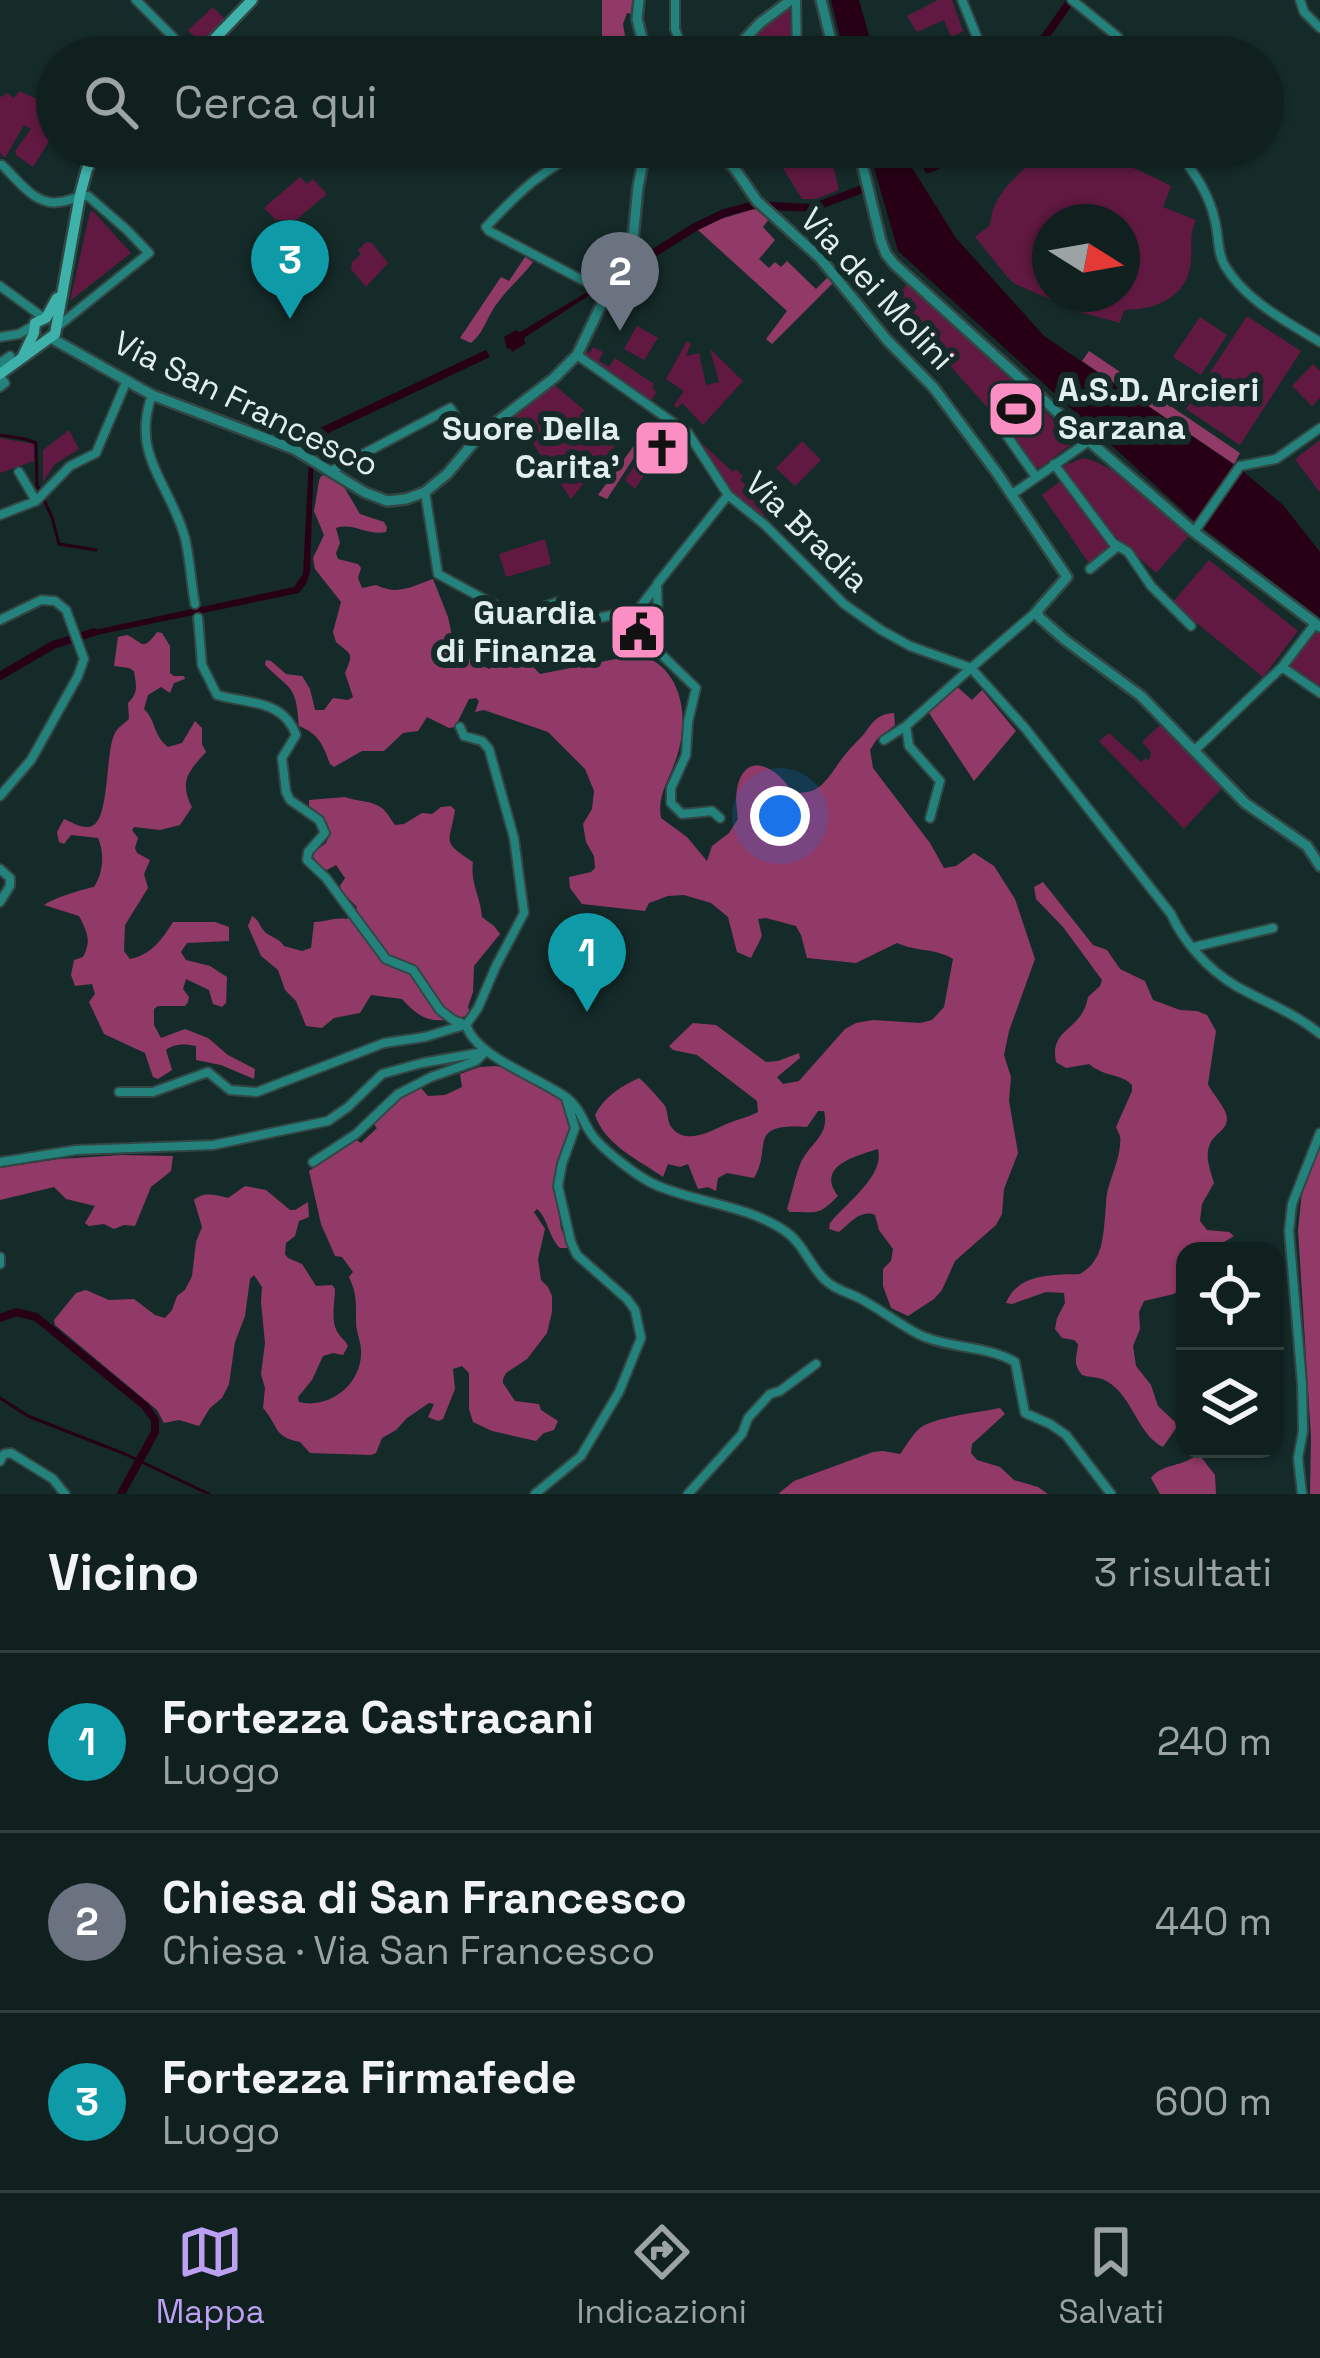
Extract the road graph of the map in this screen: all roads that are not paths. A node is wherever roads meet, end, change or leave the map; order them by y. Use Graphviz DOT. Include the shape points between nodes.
graph roads {
  1 [pos="136,0"];
  2 [pos="252,0"];
  3 [pos="639,0"];
  4 [pos="675,0"];
  5 [pos="794,0"];
  6 [pos="821,0"];
  7 [pos="962,0"];
  8 [pos="1300,0"];
  9 [pos="1075,2"];
  10 [pos="1320,28"];
  11 [pos="177,36"];
  12 [pos="217,36"];
  13 [pos="641,36"];
  14 [pos="678,36"];
  15 [pos="748,36"];
  16 [pos="796,36"];
  17 [pos="830,36"];
  18 [pos="977,36"];
  19 [pos="1117,36"];
  20 [pos="2,165"];
  21 [pos="88,168"];
  22 [pos="549,168"];
  23 [pos="642,168"];
  24 [pos="734,168"];
  25 [pos="863,168"];
  26 [pos="1190,168"];
  27 [pos="80,195"];
  28 [pos="0,286"];
  29 [pos="608,293"];
  30 [pos="45,327"];
  31 [pos="0,337"];
  32 [pos="1320,343"];
  33 [pos="577,355"];
  34 [pos="16,357"];
  35 [pos="0,363"];
  36 [pos="0,375"];
  37 [pos="128,380"];
  38 [pos="0,387"];
  39 [pos="152,394"];
  40 [pos="1320,428"];
  41 [pos="1005,433"];
  42 [pos="1089,441"];
  43 [pos="474,442"];
  44 [pos="1054,464"];
  45 [pos="331,471"];
  46 [pos="20,472"];
  47 [pos="1036,478"];
  48 [pos="425,492"];
  49 [pos="728,495"];
  50 [pos="1011,495"];
  51 [pos="40,498"];
  52 [pos="0,515"];
  53 [pos="1195,532"];
  54 [pos="1118,546"];
  55 [pos="1090,569"];
  56 [pos="657,584"];
  57 [pos="195,604"];
  58 [pos="1037,611"];
  59 [pos="198,617"];
  60 [pos="0,620"];
  61 [pos="1191,626"];
  62 [pos="1317,626"];
  63 [pos="1282,667"];
  64 [pos="971,668"];
  65 [pos="1320,693"];
  66 [pos="460,727"];
  67 [pos="906,727"];
  68 [pos="884,740"];
  69 [pos="1194,751"];
  70 [pos="0,796"];
  71 [pos="720,818"];
  72 [pos="930,818"];
  73 [pos="1320,837"];
  74 [pos="1307,846"];
  75 [pos="1320,866"];
  76 [pos="0,869"];
  77 [pos="0,902"];
  78 [pos="1273,928"];
  79 [pos="1192,948"];
  80 [pos="466,1024"];
  81 [pos="1320,1034"];
  82 [pos="485,1052"];
  83 [pos="119,1092"];
  84 [pos="566,1097"];
  85 [pos="1320,1133"];
  86 [pos="0,1162"];
  87 [pos="314,1162"];
  88 [pos="816,1364"];
  89 [pos="0,1461"];
  90 [pos="65,1494"];
  91 [pos="535,1494"];
  92 [pos="688,1494"];
  93 [pos="1111,1494"];
  94 [pos="1302,1494"];
  1 -- 11 [label="street"];
  2 -- 12 [label="main road"];
  3 -- 13 [label="street"];
  4 -- 14 [label="street"];
  5 -- 15 [label="street"];
  5 -- 16 [label="street"];
  6 -- 17 [label="street"];
  7 -- 18 [label="street"];
  8 -- 10 [label="street"];
  9 -- 19 [label="street"];
  20 -- 27 [label="street" via="40,201"];
  21 -- 27 [label="main road"];
  22 -- 29 [label="street" via="486,226"];
  23 -- 29 [label="street" via="633,239"];
  24 -- 50 [label="street, Via dei Molini" via="934,388"];
  25 -- 42 [label="street" via="894,264"];
  26 -- 32 [label="street" via="1215,218 1223,264 1258,303"];
  27 -- 30 [label="main road" via="62,287"];
  27 -- 30 [label="street" via="98,202 149,253"];
  28 -- 30 [label="street"];
  29 -- 33 [label="street"];
  30 -- 31 [label="street"];
  30 -- 34 [label="main road"];
  30 -- 37 [label="street, Via San Francesco"];
  33 -- 43 [label="street"];
  33 -- 49 [label="street, Via Bradia" via="688,433"];
  34 -- 35 [label="street"];
  34 -- 36 [label="main road"];
  36 -- 38 [label="street"];
  37 -- 39 [label="street, Via San Francesco"];
  37 -- 51 [label="street" via="96,453 70,466"];
  39 -- 45 [label="street, Via San Francesco"];
  39 -- 57 [label="street" via="144,439 184,537"];
  40 -- 53 [label="street" via="1276,458 1240,466"];
  41 -- 47 [label="street"];
  42 -- 44 [label="street"];
  42 -- 53 [label="street"];
  43 -- 45 [label="street" via="451,408"];
  43 -- 48 [label="street"];
  44 -- 47 [label="street"];
  44 -- 54 [label="street"];
  45 -- 48 [label="street, Via San Francesco" via="387,501"];
  46 -- 51 [label="street"];
  47 -- 50 [label="street"];
  48 -- 56 [label="street" via="438,574 515,616 561,602 568,624 638,610"];
  49 -- 56 [label="street"];
  49 -- 64 [label="street, Via Bradia" via="880,630"];
  50 -- 58 [label="street, Via dei Molini" via="1066,577"];
  51 -- 52 [label="street"];
  53 -- 62 [label="street"];
  54 -- 55 [label="street"];
  54 -- 61 [label="street"];
  56 -- 71 [label="street" via="655,644 695,688 670,803 682,814 712,811"];
  58 -- 64 [label="street"];
  58 -- 69 [label="street"];
  59 -- 80 [label="street" via="202,665 217,695 272,705 295,728 282,758 286,793 325,833 307,860 386,959 413,970 440,1010"];
  60 -- 70 [label="street" via="47,600 66,610 84,659 31,760"];
  62 -- 63 [label="street"];
  63 -- 65 [label="street"];
  63 -- 69 [label="street"];
  64 -- 67 [label="street"];
  64 -- 79 [label="street, Via Bradia"];
  66 -- 80 [label="street" via="489,749 524,901 522,922"];
  67 -- 68 [label="street"];
  67 -- 72 [label="street" via="909,746 940,781"];
  69 -- 74 [label="street" via="1245,803"];
  73 -- 74 [label="street"];
  74 -- 75 [label="street"];
  76 -- 77 [label="street" via="10,878"];
  78 -- 79 [label="street"];
  79 -- 81 [label="street, Via Bradia" via="1234,985"];
  80 -- 82 [label="street"];
  80 -- 83 [label="street" via="384,1043 257,1092 230,1090 208,1072 153,1092"];
  82 -- 84 [label="street"];
  82 -- 86 [label="street" via="382,1074 328,1121 213,1144"];
  82 -- 87 [label="street" via="398,1094"];
  84 -- 91 [label="street" via="575,1128 559,1186 571,1242 627,1300 640,1338 580,1456"];
  84 -- 93 [label="street" via="596,1140 653,1185 774,1225 795,1239 823,1279 923,1337 1015,1362 1025,1413 1066,1435"];
  85 -- 94 [label="street" via="1289,1231"];
  88 -- 92 [label="street" via="770,1394"];
  89 -- 90 [label="street" via="11,1454"];
}
